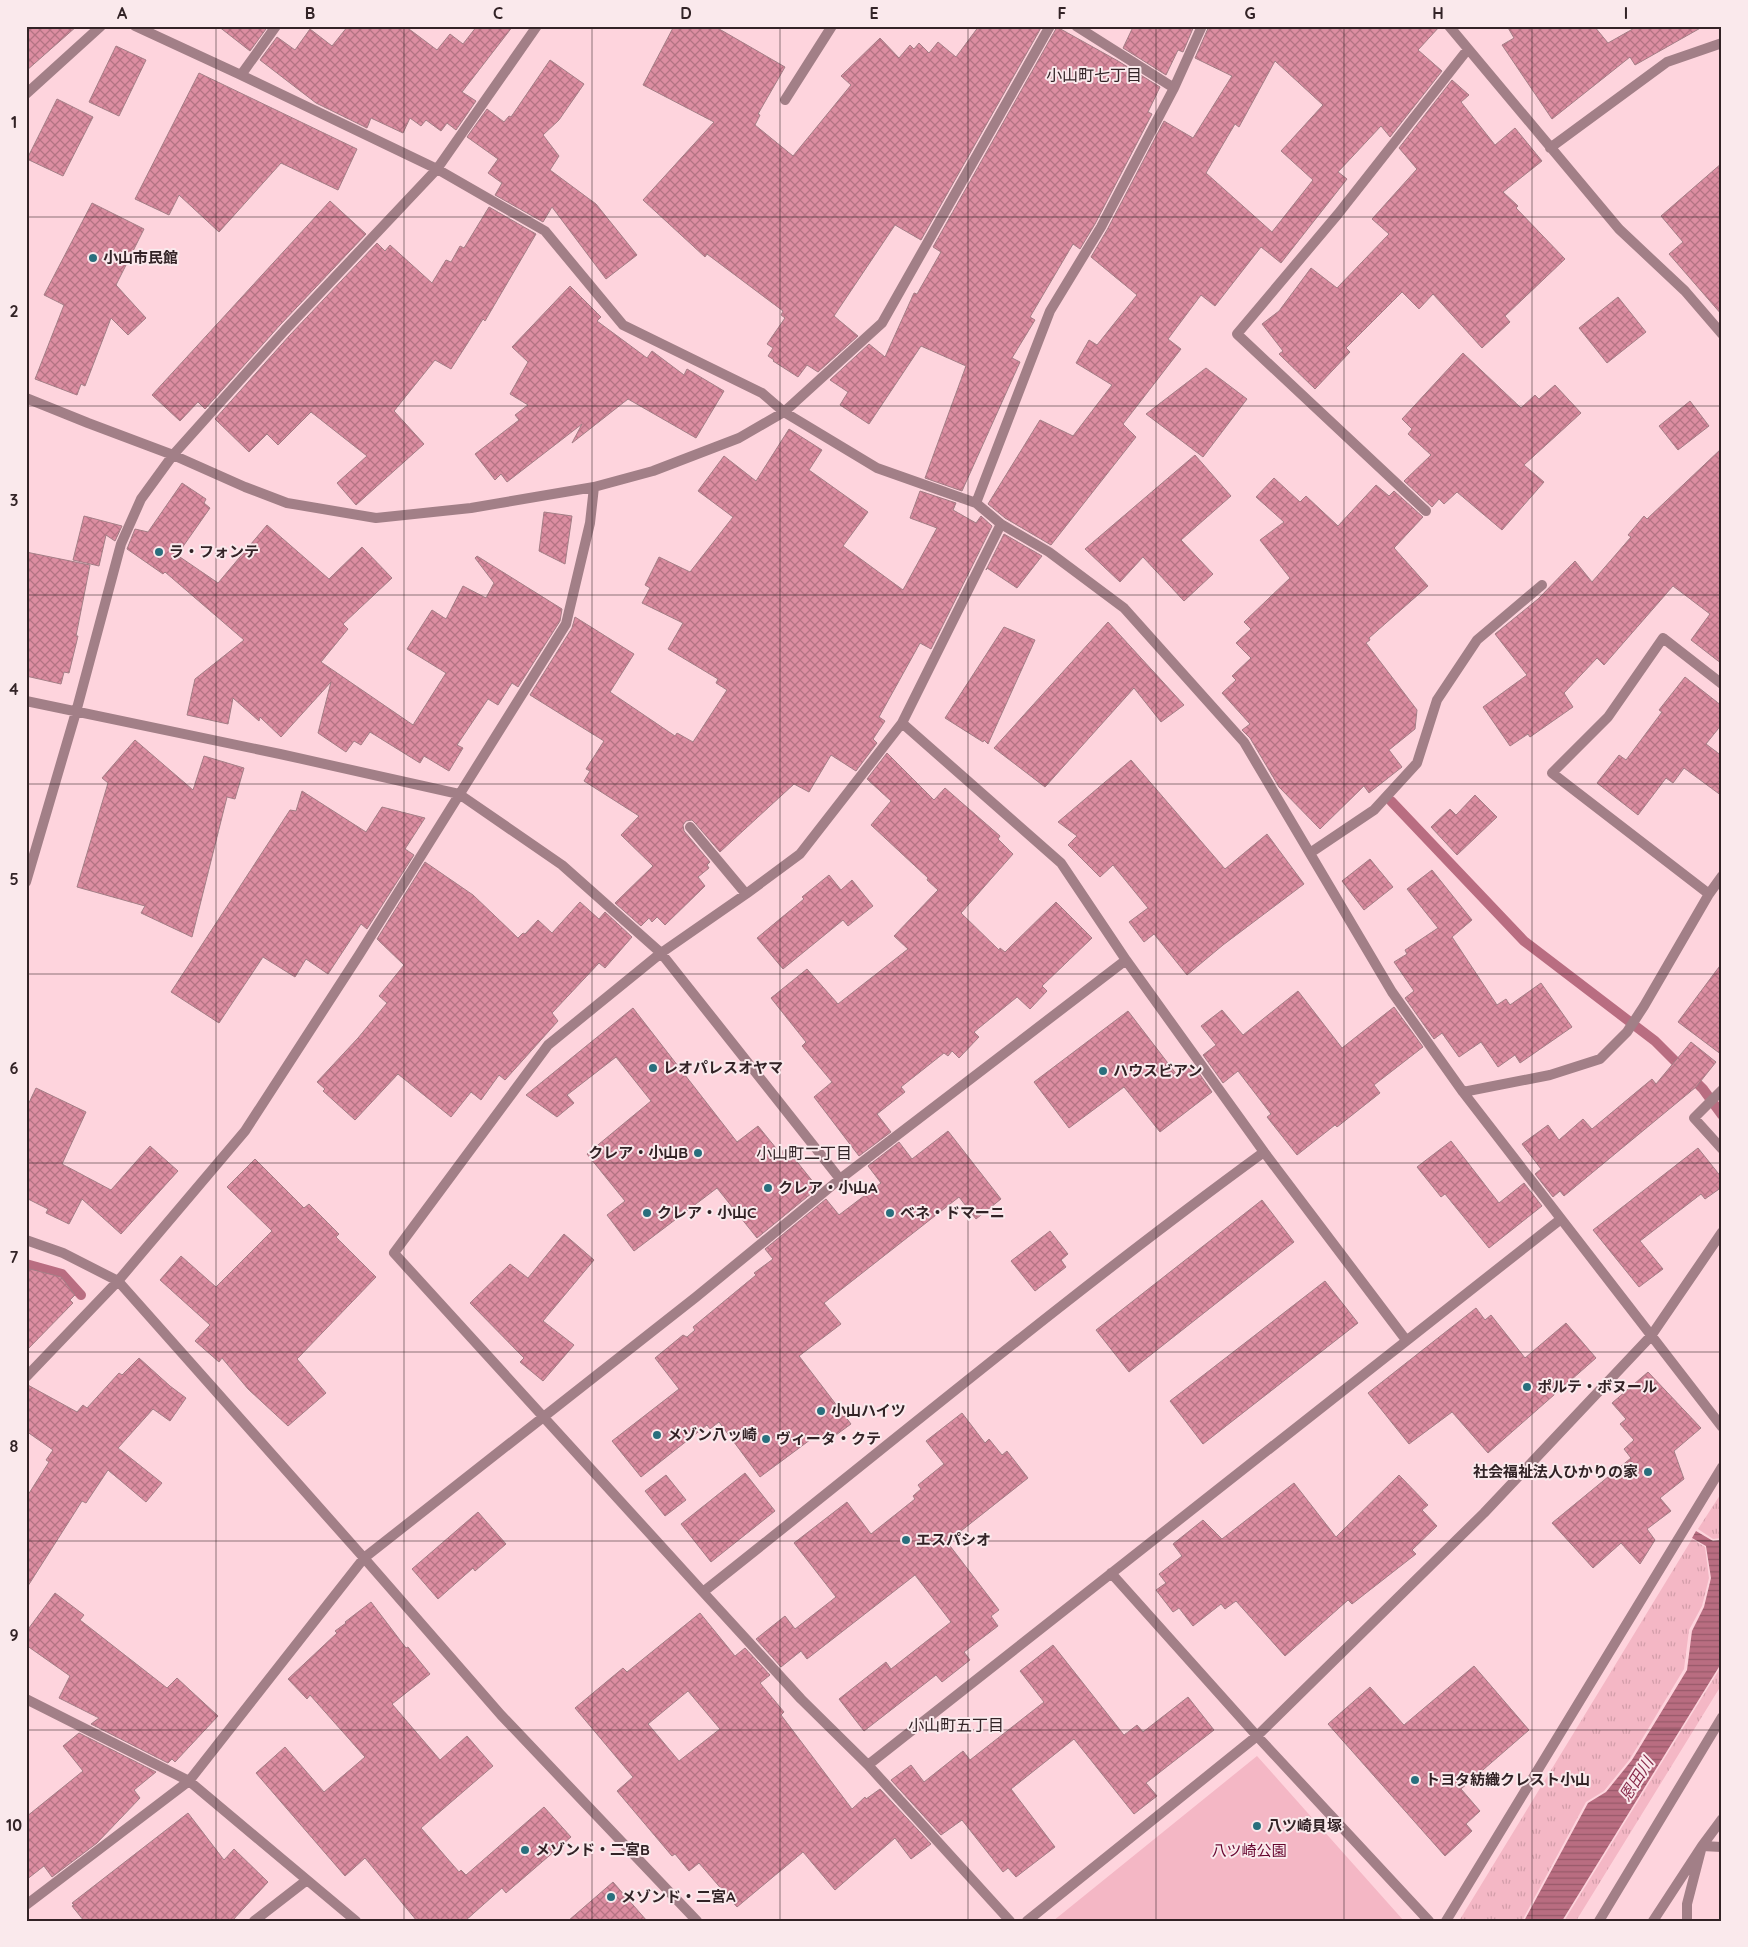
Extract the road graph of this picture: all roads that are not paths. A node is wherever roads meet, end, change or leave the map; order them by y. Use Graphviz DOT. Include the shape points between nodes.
graph roads {
  1 [pos="101,26"];
  2 [pos="134,26"];
  3 [pos="276,26"];
  4 [pos="537,26"];
  5 [pos="832,26"];
  6 [pos="1050,26"];
  7 [pos="1076,26"];
  8 [pos="1202,26"];
  9 [pos="1449,26"];
  10 [pos="1722,43"];
  11 [pos="1468,49"];
  12 [pos="241,75"];
  13 [pos="1174,88"];
  14 [pos="26,94"];
  15 [pos="786,100"];
  16 [pos="1550,148"];
  17 [pos="437,169"];
  18 [pos="1722,334"];
  19 [pos="26,398"];
  20 [pos="784,412"];
  21 [pos="173,455"];
  22 [pos="594,487"];
  23 [pos="976,503"];
  24 [pos="1426,511"];
  25 [pos="1001,524"];
  26 [pos="1542,585"];
  27 [pos="1722,684"];
  28 [pos="26,701"];
  29 [pos="76,712"];
  30 [pos="902,723"];
  31 [pos="459,794"];
  32 [pos="690,827"];
  33 [pos="1310,853"];
  34 [pos="1722,876"];
  35 [pos="26,882"];
  36 [pos="746,894"];
  37 [pos="1709,894"];
  38 [pos="661,952"];
  39 [pos="1126,960"];
  40 [pos="1722,1090"];
  41 [pos="1464,1092"];
  42 [pos="1722,1149"];
  43 [pos="1264,1152"];
  44 [pos="840,1180"];
  45 [pos="1561,1219"];
  46 [pos="1722,1232"];
  47 [pos="26,1240"];
  48 [pos="118,1281"];
  49 [pos="1651,1336"];
  50 [pos="1406,1340"];
  51 [pos="26,1377"];
  52 [pos="544,1416"];
  53 [pos="1722,1427"];
  54 [pos="1722,1467"];
  55 [pos="364,1558"];
  56 [pos="1111,1573"];
  57 [pos="703,1592"];
  58 [pos="26,1699"];
  59 [pos="1722,1716"];
  60 [pos="1257,1736"];
  61 [pos="868,1765"];
  62 [pos="189,1781"];
  63 [pos="1722,1819"];
  64 [pos="1702,1846"];
  65 [pos="1722,1846"];
  66 [pos="307,1880"];
  67 [pos="26,1906"];
  68 [pos="254,1921"];
  69 [pos="356,1921"];
  70 [pos="697,1921"];
  71 [pos="1010,1921"];
  72 [pos="1028,1921"];
  73 [pos="1429,1921"];
  74 [pos="1446,1921"];
  75 [pos="1599,1921"];
  76 [pos="1653,1921"];
  77 [pos="1687,1921"];
  1 -- 14 [label="street"];
  2 -- 12 [label="street"];
  3 -- 12 [label="street"];
  4 -- 17 [label="street"];
  5 -- 15 [label="street"];
  6 -- 20 [label="street" via="882,323"];
  7 -- 13 [label="street"];
  8 -- 13 [label="street"];
  9 -- 11 [label="street"];
  10 -- 16 [label="street" via="1667,62"];
  11 -- 16 [label="street"];
  11 -- 24 [label="street" via="1338,214 1237,334"];
  12 -- 17 [label="street"];
  13 -- 23 [label="street" via="1101,227 1050,311"];
  16 -- 18 [label="street" via="1619,229 1684,290"];
  17 -- 20 [label="street" via="545,231 623,325 762,393"];
  17 -- 21 [label="street"];
  19 -- 21 [label="street"];
  20 -- 22 [label="street" via="739,438 653,471"];
  20 -- 23 [label="street" via="877,468"];
  21 -- 22 [label="street" via="287,503 376,518 471,508"];
  21 -- 29 [label="street" via="141,499 121,544"];
  22 -- 31 [label="street" via="590,523 566,624"];
  23 -- 25 [label="street"];
  25 -- 30 [label="street"];
  25 -- 33 [label="street" via="1049,552 1124,608 1244,742"];
  26 -- 33 [label="street" via="1477,640 1437,700 1417,763 1374,810"];
  27 -- 37 [label="street" via="1663,638 1608,717 1552,773"];
  28 -- 29 [label="street"];
  29 -- 31 [label="street"];
  29 -- 35 [label="street"];
  30 -- 36 [label="street" via="800,854"];
  30 -- 39 [label="street" via="1061,863"];
  31 -- 38 [label="street" via="562,865"];
  31 -- 48 [label="street" via="245,1131"];
  32 -- 36 [label="street"];
  33 -- 41 [label="street" via="1392,992"];
  34 -- 37 [label="street"];
  36 -- 38 [label="street"];
  37 -- 41 [label="street" via="1627,1032 1600,1059 1550,1075"];
  38 -- 44 [label="street"];
  38 -- 52 [label="street" via="548,1045 394,1253"];
  39 -- 43 [label="street"];
  39 -- 44 [label="street"];
  40 -- 42 [label="street" via="1694,1118"];
  41 -- 45 [label="street"];
  43 -- 50 [label="street"];
  43 -- 57 [label="street" via="1180,1212"];
  44 -- 52 [label="street"];
  45 -- 49 [label="street"];
  45 -- 50 [label="street"];
  46 -- 49 [label="street"];
  47 -- 48 [label="street" via="64,1253"];
  48 -- 51 [label="street"];
  48 -- 55 [label="street"];
  49 -- 53 [label="street"];
  49 -- 60 [label="street" via="1484,1513"];
  50 -- 56 [label="street"];
  52 -- 55 [label="street"];
  52 -- 57 [label="street"];
  54 -- 74 [label="street"];
  55 -- 62 [label="street"];
  55 -- 70 [label="street" via="501,1716"];
  56 -- 60 [label="street"];
  56 -- 61 [label="street"];
  57 -- 61 [label="street" via="801,1699"];
  58 -- 62 [label="street"];
  59 -- 75 [label="street"];
  60 -- 72 [label="street"];
  60 -- 73 [label="street"];
  61 -- 71 [label="street"];
  62 -- 66 [label="street"];
  62 -- 67 [label="street"];
  63 -- 64 [label="street"];
  64 -- 65 [label="street"];
  64 -- 76 [label="street"];
  64 -- 77 [label="street" via="1686,1904"];
  66 -- 68 [label="street"];
  66 -- 69 [label="street"];
}
